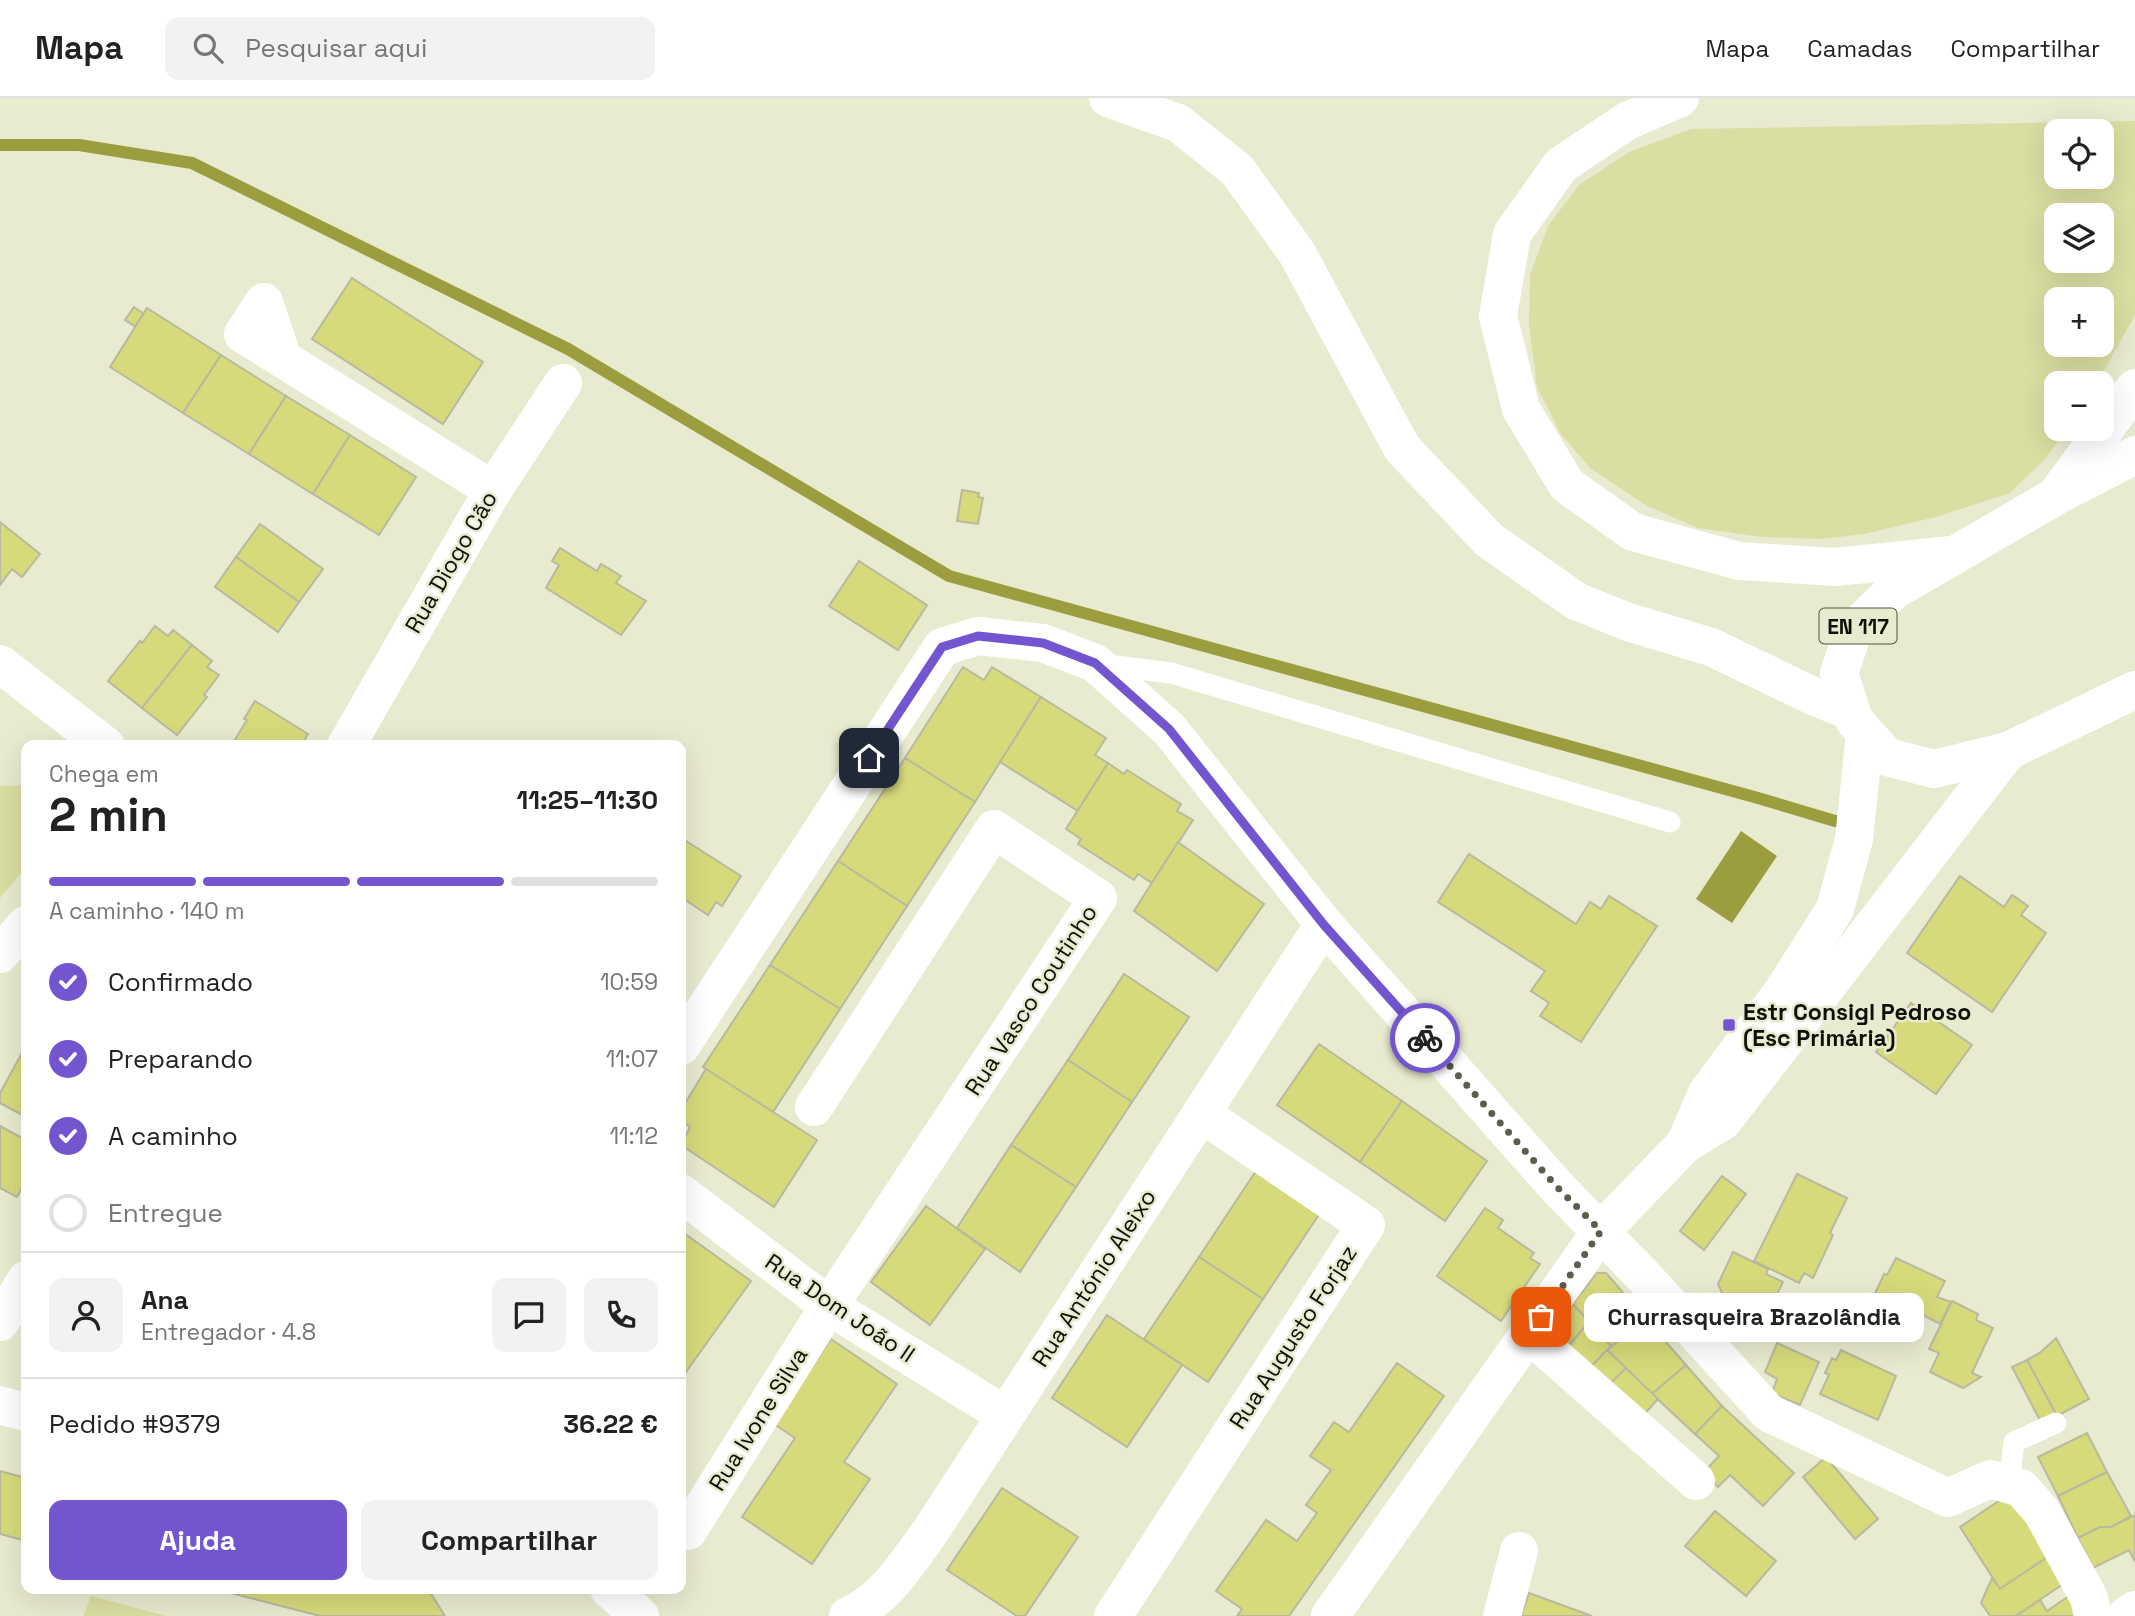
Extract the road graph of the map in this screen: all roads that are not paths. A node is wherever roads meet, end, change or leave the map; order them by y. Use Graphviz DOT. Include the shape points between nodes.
graph roads {
  1 [pos="1108,98"];
  2 [pos="1680,98"];
  3 [pos="283,359"];
  4 [pos="562,383"];
  5 [pos="2135,388"];
  6 [pos="2135,456"];
  7 [pos="493,490"];
  8 [pos="2056,496"];
  9 [pos="1952,555"];
  10 [pos="1095,663"];
  11 [pos="0,664"];
  12 [pos="2135,690"];
  13 [pos="1858,722"];
  14 [pos="98,740"];
  15 [pos="349,740"];
  16 [pos="2008,751"];
  17 [pos="1671,822"];
  18 [pos="1324,925"];
  19 [pos="21,931"];
  20 [pos="0,954"];
  21 [pos="686,1038"];
  22 [pos="814,1107"];
  23 [pos="1202,1114"];
  24 [pos="1685,1144"];
  25 [pos="686,1197"];
  26 [pos="1601,1231"];
  27 [pos="21,1288"];
  28 [pos="829,1306"];
  29 [pos="0,1322"];
  30 [pos="1529,1334"];
  31 [pos="0,1405"];
  32 [pos="21,1411"];
  33 [pos="1005,1415"];
  34 [pos="2056,1423"];
  35 [pos="1696,1481"];
  36 [pos="2009,1485"];
  37 [pos="688,1531"];
  38 [pos="1519,1551"];
  39 [pos="615,1594"];
  40 [pos="2135,1610"];
  41 [pos="640,1616"];
  42 [pos="848,1616"];
  43 [pos="1113,1616"];
  44 [pos="1330,1616"];
  45 [pos="1502,1616"];
  46 [pos="2093,1616"];
  47 [pos="2126,1616"];
  1 -- 13 [label="main road" via="1178,123 1237,170 1297,253 1402,448 1489,540 1576,601 1711,647"];
  2 -- 9 [label="main road" via="1627,121 1562,165 1512,234 1498,316 1521,409 1567,485 1633,531 1739,561 1835,567"];
  3 -- 7 [label="main road"];
  4 -- 7 [label="main road, Rua Diogo Cão"];
  5 -- 8 [label="main road, EN 117"];
  6 -- 8 [label="main road, EN 117"];
  7 -- 15 [label="main road, Rua Diogo Cão"];
  8 -- 9 [label="main road, EN 117"];
  9 -- 13 [label="main road, EN 117" via="1893,591 1854,629 1839,673"];
  10 -- 17 [label="lane" via="1171,673"];
  10 -- 18 [label="main road" via="1169,729"];
  10 -- 21 [label="main road" via="1043,643 978,636 942,647"];
  11 -- 14 [label="main road"];
  12 -- 16 [label="main road, EN 117"];
  13 -- 16 [label="main road, EN 117" via="1887,757 1934,769"];
  13 -- 24 [label="main road" via="1854,839 1835,909 1783,991 1707,1093"];
  16 -- 24 [label="main road" via="1723,1121"];
  18 -- 23 [label="main road, Rua António Aleixo"];
  18 -- 26 [label="main road"];
  19 -- 20 [label="main road"];
  22 -- 28 [label="main road, Rua Vasco Coutinho" via="995,830 1098,898"];
  23 -- 33 [label="main road, Rua António Aleixo"];
  23 -- 43 [label="main road, Rua Augusto Forjaz" via="1366,1225"];
  24 -- 26 [label="main road"];
  25 -- 28 [label="main road, Rua Dom João II"];
  26 -- 30 [label="main road"];
  26 -- 36 [label="main road" via="1769,1413 1948,1498 1990,1479"];
  27 -- 29 [label="main road"];
  28 -- 33 [label="main road, Rua Dom João II"];
  28 -- 37 [label="main road, Rua Ivone Silva"];
  30 -- 35 [label="main road"];
  30 -- 44 [label="main road"];
  31 -- 32 [label="main road"];
  33 -- 42 [label="main road, Rua António Aleixo" via="892,1584"];
  34 -- 36 [label="lane" via="2014,1442"];
  36 -- 46 [label="main road" via="2021,1488 2042,1512 2089,1598"];
  38 -- 45 [label="main road"];
  39 -- 41 [label="main road"];
  40 -- 47 [label="main road"];
}
